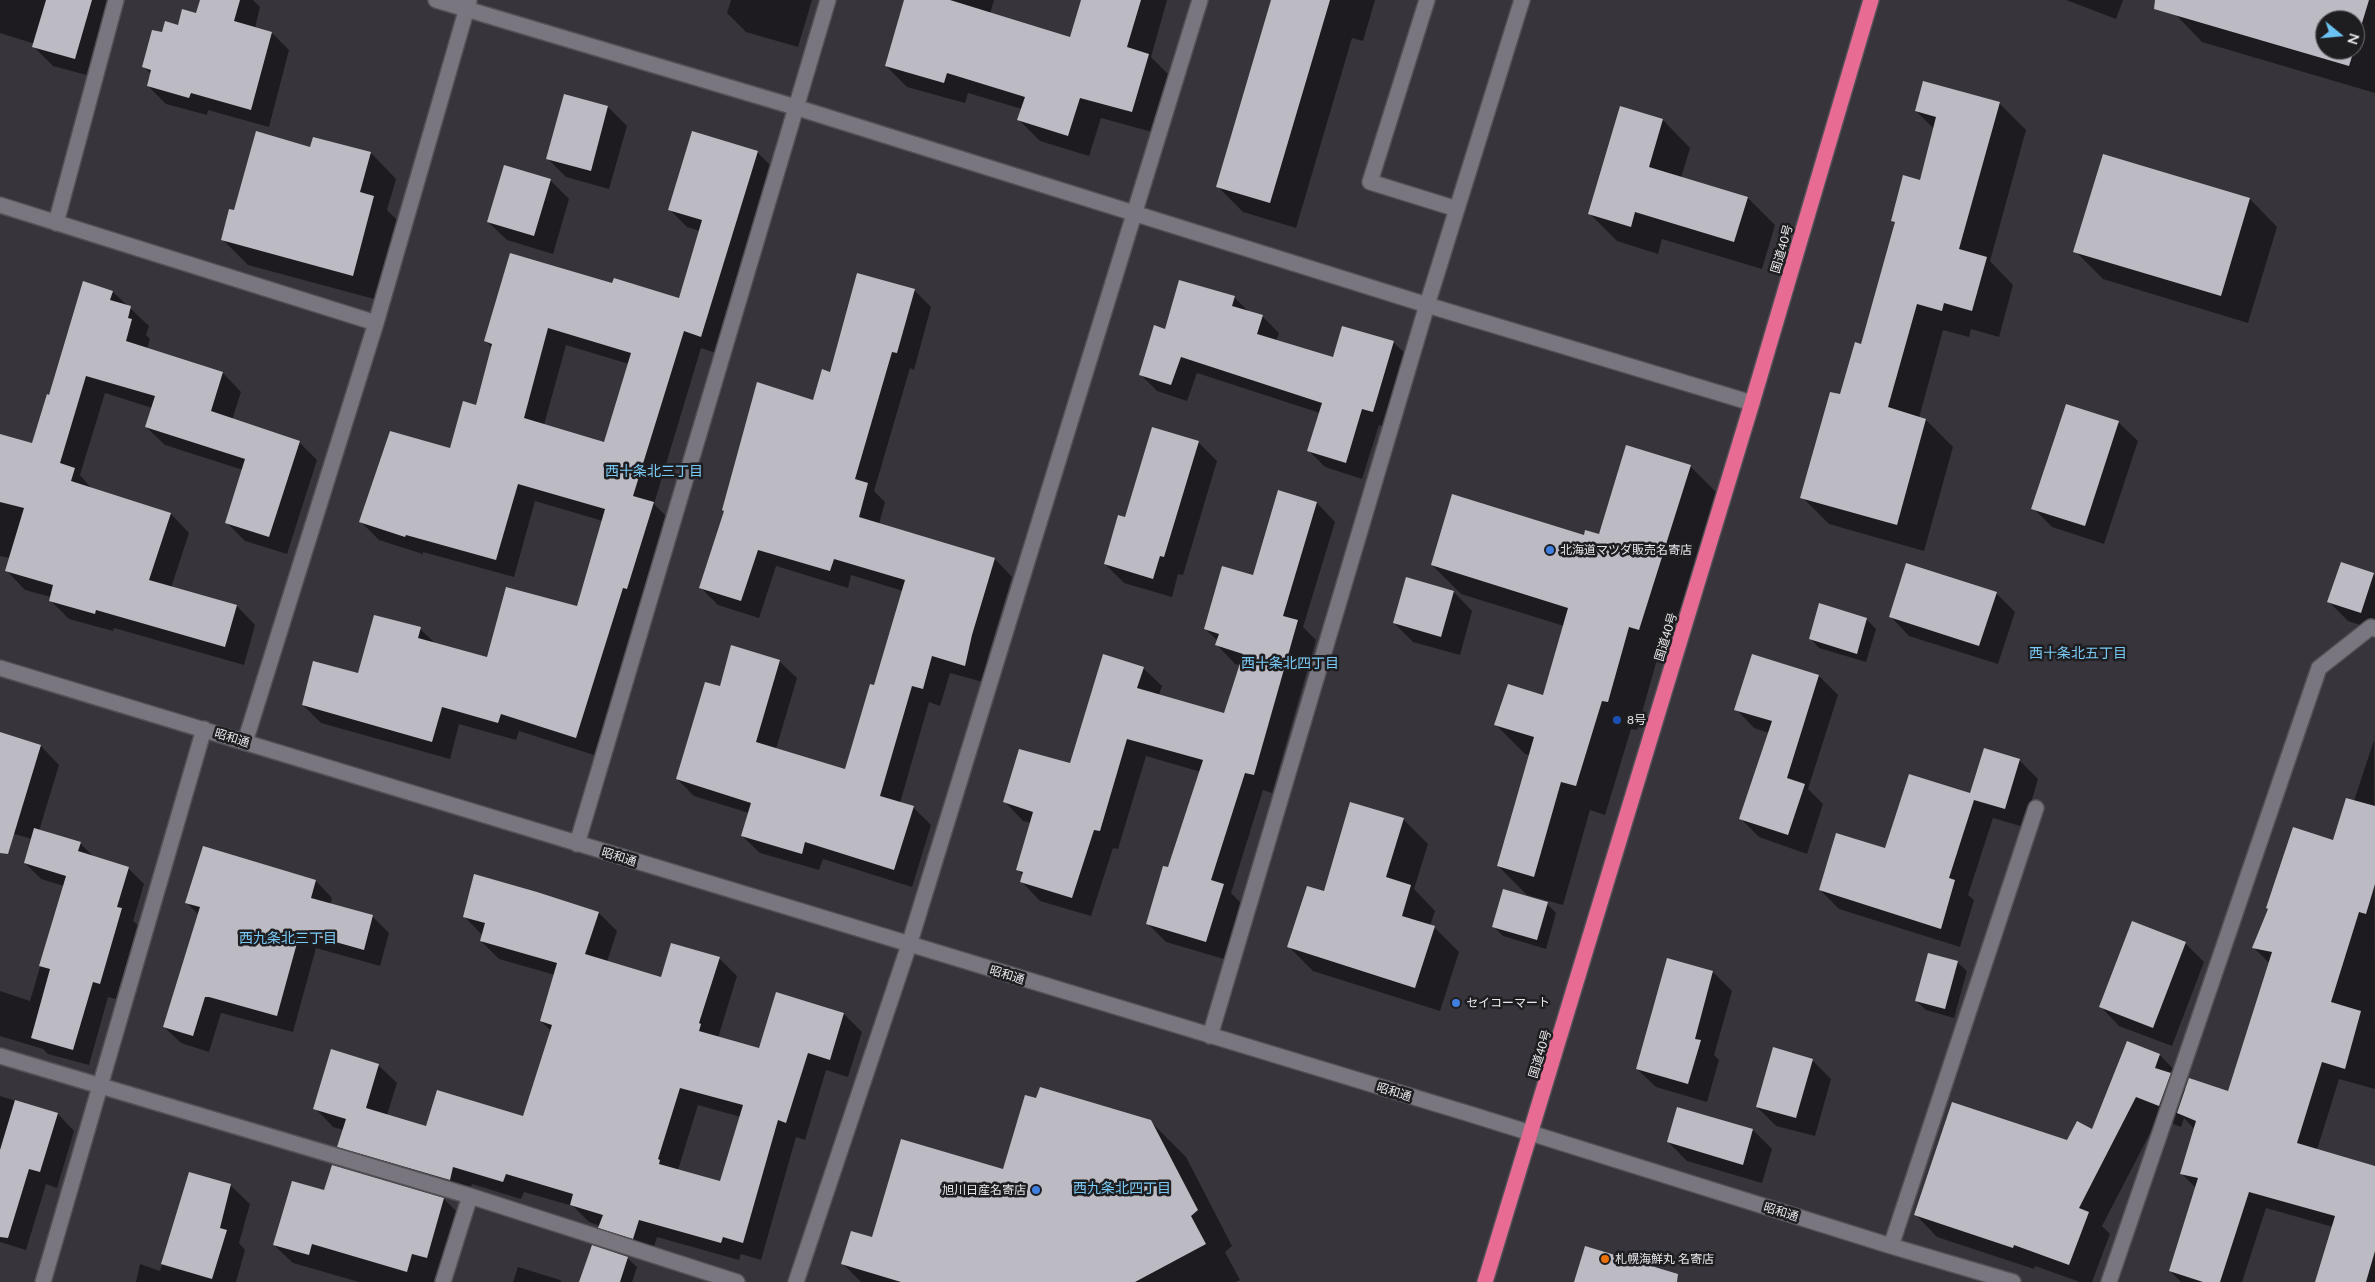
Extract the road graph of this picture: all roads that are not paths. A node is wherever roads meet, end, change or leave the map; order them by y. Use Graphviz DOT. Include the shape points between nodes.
graph roads {
  1 [pos="116,0"];
  2 [pos="436,0"];
  3 [pos="828,0"];
  4 [pos="1200,0"];
  5 [pos="1426,0"];
  6 [pos="1522,0"];
  7 [pos="1870,0"];
  8 [pos="468,5"];
  9 [pos="795,107"];
  10 [pos="0,205"];
  11 [pos="1457,209"];
  12 [pos="1135,212"];
  13 [pos="56,223"];
  14 [pos="1427,305"];
  15 [pos="376,323"];
  16 [pos="1752,403"];
  17 [pos="2375,629"];
  18 [pos="0,668"];
  19 [pos="204,729"];
  20 [pos="245,742"];
  21 [pos="2036,808"];
  22 [pos="577,844"];
  23 [pos="908,945"];
  24 [pos="1210,1036"];
  25 [pos="0,1056"];
  26 [pos="101,1086"];
  27 [pos="1532,1133"];
  28 [pos="470,1196"];
  29 [pos="1891,1246"];
  30 [pos="42,1282"];
  31 [pos="443,1282"];
  32 [pos="737,1282"];
  33 [pos="796,1282"];
  34 [pos="1485,1282"];
  35 [pos="2013,1282"];
  36 [pos="2109,1282"];
  1 -- 13 [label="street"];
  2 -- 8 [label="street"];
  3 -- 9 [label="street"];
  4 -- 12 [label="street"];
  5 -- 11 [label="street" via="1370,182"];
  6 -- 11 [label="street"];
  7 -- 16 [label="highway, 国道40号"];
  8 -- 9 [label="street"];
  8 -- 15 [label="street"];
  9 -- 12 [label="street"];
  9 -- 22 [label="street"];
  10 -- 13 [label="street"];
  11 -- 14 [label="street"];
  12 -- 14 [label="street"];
  12 -- 23 [label="street"];
  13 -- 15 [label="street"];
  14 -- 16 [label="street"];
  14 -- 24 [label="street"];
  15 -- 20 [label="street"];
  16 -- 27 [label="highway, 国道40号"];
  17 -- 36 [label="street" via="2371,627 2319,668"];
  18 -- 19 [label="street, 昭和通"];
  19 -- 20 [label="street, 昭和通"];
  19 -- 26 [label="street"];
  20 -- 22 [label="street, 昭和通"];
  21 -- 29 [label="street"];
  22 -- 23 [label="street, 昭和通"];
  23 -- 24 [label="street, 昭和通"];
  23 -- 33 [label="street"];
  24 -- 27 [label="street, 昭和通"];
  25 -- 26 [label="street"];
  26 -- 28 [label="street"];
  26 -- 30 [label="street"];
  27 -- 29 [label="street, 昭和通"];
  27 -- 34 [label="highway, 国道40号"];
  28 -- 31 [label="street"];
  28 -- 32 [label="street"];
  29 -- 35 [label="street, 昭和通"];
}
